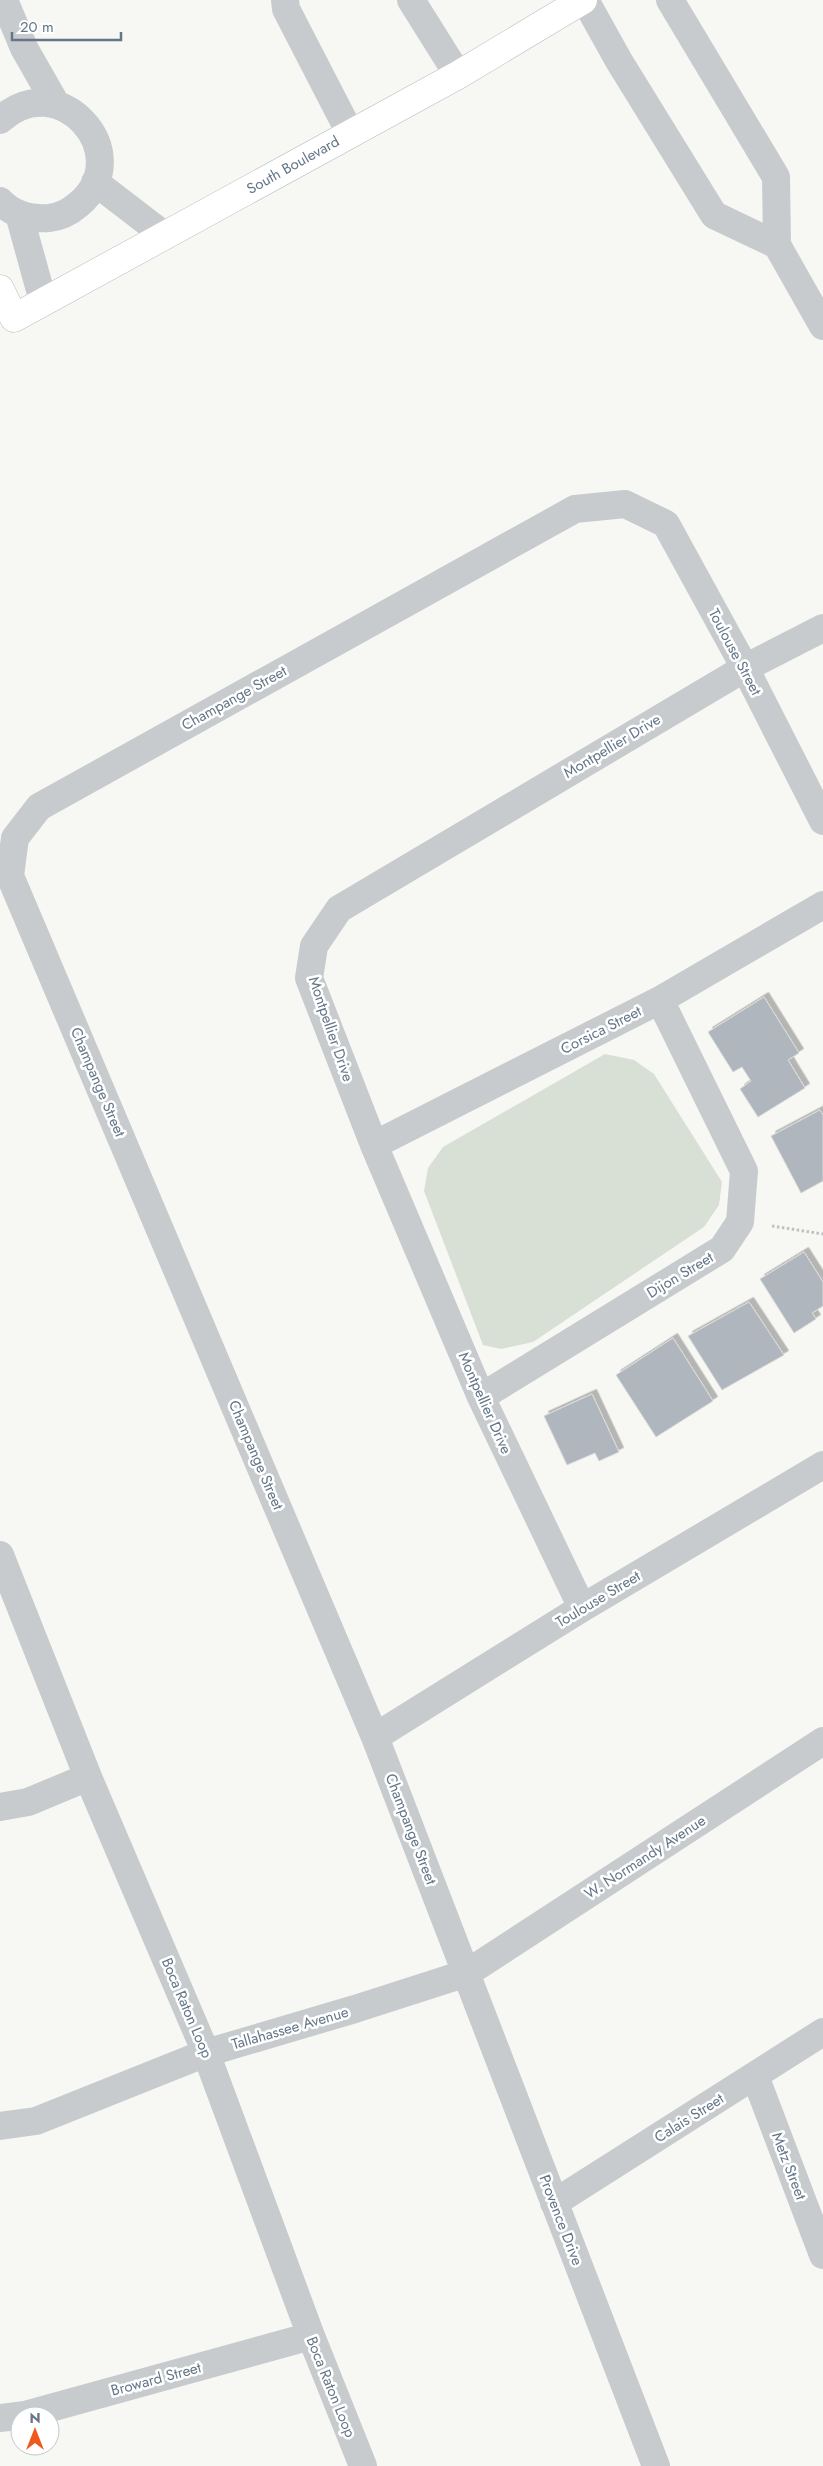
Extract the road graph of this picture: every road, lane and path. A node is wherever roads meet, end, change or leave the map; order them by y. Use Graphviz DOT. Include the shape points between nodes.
graph roads {
  1 [pos="4,0"];
  2 [pos="285,0"];
  3 [pos="411,0"];
  4 [pos="584,0"];
  5 [pos="670,0"];
  6 [pos="458,75"];
  7 [pos="56,104"];
  8 [pos="0,120"];
  9 [pos="350,133"];
  10 [pos="95,182"];
  11 [pos="9,208"];
  12 [pos="164,235"];
  13 [pos="776,245"];
  14 [pos="0,289"];
  15 [pos="44,301"];
  16 [pos="7,321"];
  17 [pos="823,326"];
  18 [pos="625,504"];
  19 [pos="823,628"];
  20 [pos="745,668"];
  21 [pos="823,821"];
  22 [pos="823,905"];
  23 [pos="660,1000"];
  24 [pos="374,1145"];
  25 [pos="740,1222"];
  26 [pos="823,1234"];
  27 [pos="481,1397"];
  28 [pos="823,1466"];
  29 [pos="0,1555"];
  30 [pos="582,1608"];
  31 [pos="375,1737"];
  32 [pos="823,1741"];
  33 [pos="88,1777"];
  34 [pos="0,1807"];
  35 [pos="468,1973"];
  36 [pos="823,2032"];
  37 [pos="206,2053"];
  38 [pos="755,2076"];
  39 [pos="0,2126"];
  40 [pos="554,2203"];
  41 [pos="823,2255"];
  42 [pos="311,2336"];
  43 [pos="0,2418"];
  44 [pos="363,2466"];
  45 [pos="656,2466"];
  1 -- 7 [label="street" via="24,48"];
  2 -- 9 [label="street" via="286,9"];
  3 -- 6 [label="street"];
  4 -- 6 [label="main road, South Boulevard"];
  4 -- 13 [label="street" via="714,215"];
  5 -- 13 [label="street" via="776,177"];
  6 -- 9 [label="main road, South Boulevard"];
  7 -- 8 [label="street" via="24,105"];
  7 -- 10 [label="street" via="74,112 93,135 100,163"];
  9 -- 12 [label="main road, South Boulevard"];
  10 -- 11 [label="street" via="86,198 72,210 55,217 36,218"];
  10 -- 12 [label="street"];
  11 -- 15 [label="street"];
  12 -- 15 [label="main road, South Boulevard"];
  13 -- 17 [label="street"];
  14 -- 16 [label="main road"];
  15 -- 16 [label="main road, South Boulevard"];
  18 -- 20 [label="street, Toulouse Street" via="666,524"];
  18 -- 31 [label="street, Champange Street" via="575,509 566,513 39,807 15,838 10,876"];
  19 -- 20 [label="street, Montpellier Drive"];
  20 -- 21 [label="street, Toulouse Street"];
  20 -- 24 [label="street, Montpellier Drive" via="339,909 314,946 310,978"];
  22 -- 23 [label="street, Corsica Street"];
  23 -- 24 [label="street, Corsica Street"];
  23 -- 25 [label="street, Dijon Street" via="744,1171"];
  24 -- 27 [label="street, Montpellier Drive"];
  25 -- 26 [label="path"];
  25 -- 27 [label="street, Dijon Street" via="722,1249"];
  27 -- 30 [label="street, Montpellier Drive"];
  28 -- 30 [label="street, Toulouse Street"];
  29 -- 33 [label="street, Boca Raton Loop"];
  30 -- 31 [label="street, Toulouse Street"];
  31 -- 35 [label="street, Champange Street"];
  32 -- 35 [label="street, W. Normandy Avenue"];
  33 -- 34 [label="street" via="28,1802"];
  33 -- 37 [label="street, Boca Raton Loop"];
  35 -- 37 [label="street, Tallahassee Avenue"];
  35 -- 40 [label="street, Provence Drive"];
  36 -- 38 [label="street, Calais Street"];
  37 -- 39 [label="street, Tallahassee Avenue" via="36,2121"];
  37 -- 42 [label="street, Boca Raton Loop"];
  38 -- 40 [label="street, Calais Street"];
  38 -- 41 [label="street, Metz Street"];
  40 -- 45 [label="street, Provence Drive"];
  42 -- 43 [label="street, Broward Street" via="25,2415"];
  42 -- 44 [label="street, Boca Raton Loop"];
}
